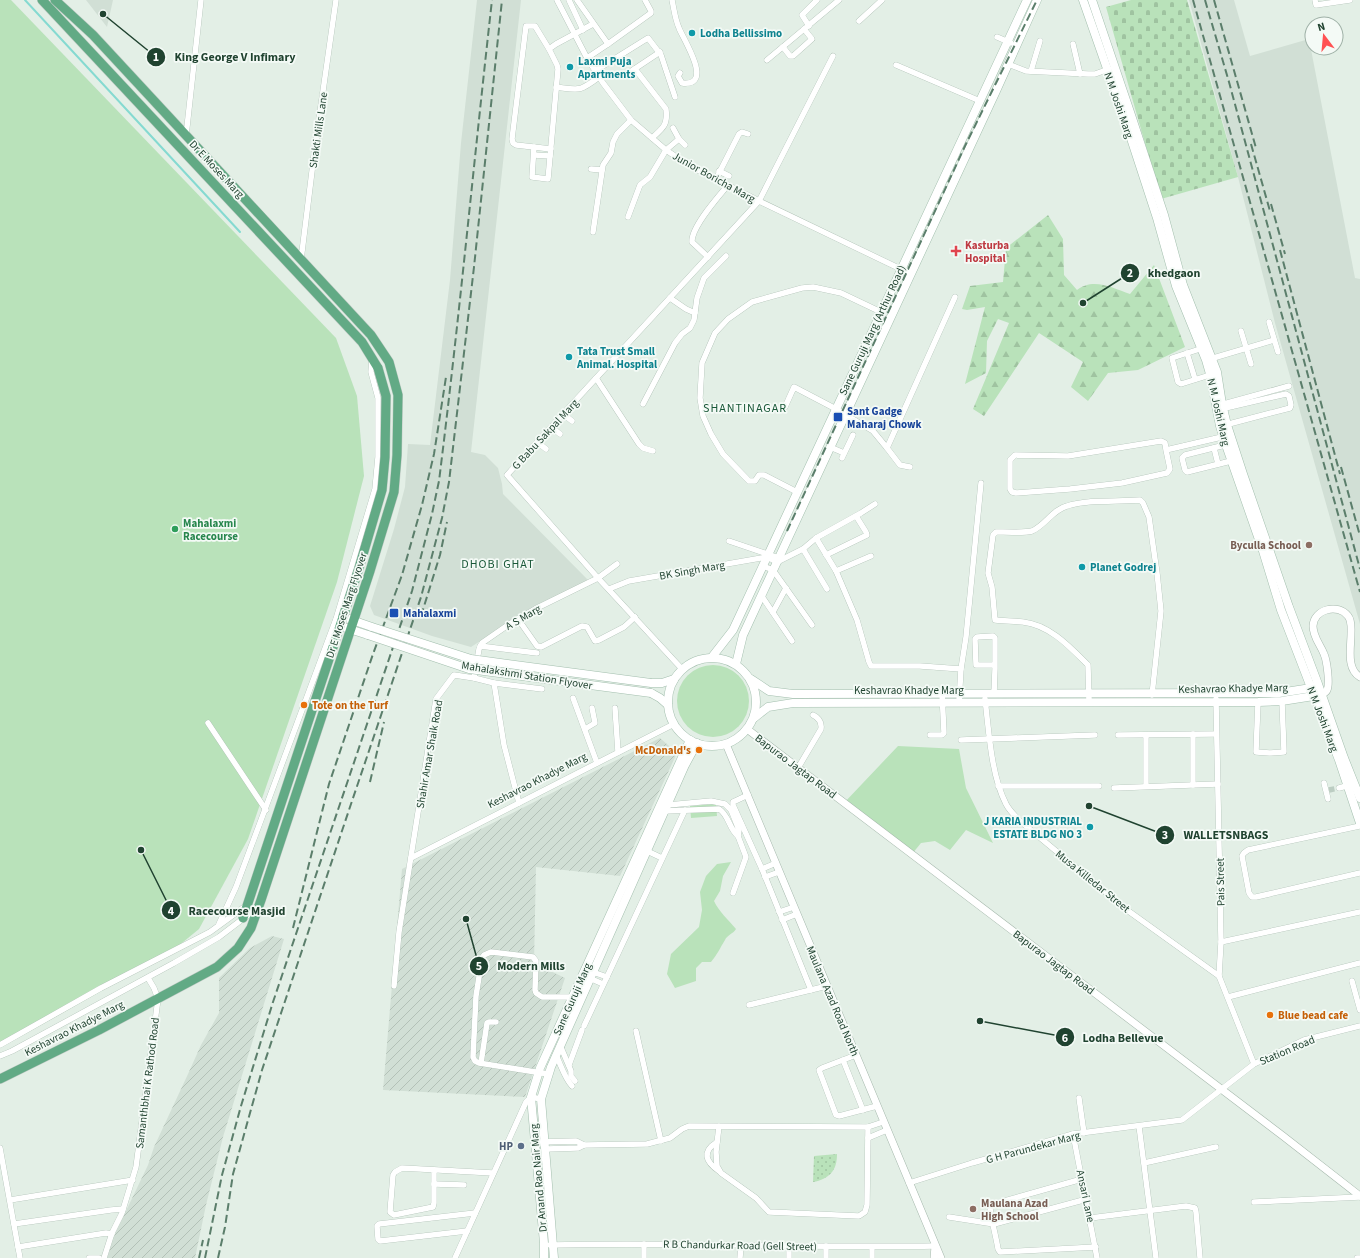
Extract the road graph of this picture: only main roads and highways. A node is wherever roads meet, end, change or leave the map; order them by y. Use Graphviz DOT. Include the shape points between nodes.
graph roads {
  1 [pos="42,0"];
  2 [pos="55,0"];
  3 [pos="1027,0"];
  4 [pos="1037,0"];
  5 [pos="1083,0"];
  6 [pos="1092,0"];
  7 [pos="1016,24"];
  8 [pos="1024,27"];
  9 [pos="95,38"];
  10 [pos="86,46"];
  11 [pos="1111,68"];
  12 [pos="976,109"];
  13 [pos="986,114"];
  14 [pos="944,176"];
  15 [pos="955,180"];
  16 [pos="923,221"];
  17 [pos="934,226"];
  18 [pos="908,255"];
  19 [pos="301,260"];
  20 [pos="918,260"];
  21 [pos="372,356"];
  22 [pos="755,581"];
  23 [pos="765,586"];
  24 [pos="742,610"];
  25 [pos="752,615"];
  26 [pos="341,622"];
  27 [pos="352,625"];
  28 [pos="712,657"];
  29 [pos="736,664"];
  30 [pos="674,679"];
  31 [pos="751,679"];
  32 [pos="1315,686"];
  33 [pos="1319,696"];
  34 [pos="1089,697"];
  35 [pos="1216,697"];
  36 [pos="942,698"];
  37 [pos="985,698"];
  38 [pos="668,705"];
  39 [pos="754,718"];
  40 [pos="693,742"];
  41 [pos="1347,786"];
  42 [pos="1360,798"];
  43 [pos="1360,824"];
  44 [pos="643,854"];
  45 [pos="243,918"];
  46 [pos="588,974"];
  47 [pos="158,999"];
  48 [pos="0,1079"];
  49 [pos="531,1097"];
  50 [pos="541,1099"];
  51 [pos="544,1258"];
  52 [pos="554,1258"];
  1 -- 10 [label="main road, Dr E Moses Marg"];
  2 -- 9 [label="main road, Dr E Moses Marg"];
  3 -- 7 [label="main road, Sane Guruji Marg (Arthur Road)"];
  4 -- 8 [label="main road, Sane Guruji Marg (Arthur Road)"];
  5 -- 11 [label="main road, N M Joshi Marg"];
  6 -- 11 [label="main road, N M Joshi Marg"];
  7 -- 8 [label="main road"];
  7 -- 12 [label="main road, Sane Guruji Marg (Arthur Road)"];
  8 -- 13 [label="main road, Sane Guruji Marg (Arthur Road)"];
  9 -- 10 [label="main road"];
  9 -- 19 [label="main road, Dr E Moses Marg"];
  10 -- 21 [label="main road, Dr E Moses Marg" via="362,342"];
  11 -- 32 [label="main road, N M Joshi Marg" via="1160,216 1180,286 1214,373 1224,425 1235,463"];
  12 -- 13 [label="main road"];
  12 -- 14 [label="main road, Sane Guruji Marg (Arthur Road)"];
  13 -- 15 [label="main road, Sane Guruji Marg (Arthur Road)"];
  14 -- 15 [label="main road"];
  14 -- 16 [label="main road, Sane Guruji Marg (Arthur Road)"];
  15 -- 17 [label="main road, Sane Guruji Marg (Arthur Road)"];
  16 -- 17 [label="main road"];
  16 -- 18 [label="main road, Sane Guruji Marg (Arthur Road)"];
  17 -- 20 [label="main road, Sane Guruji Marg (Arthur Road)"];
  18 -- 20 [label="main road"];
  18 -- 22 [label="main road, Sane Guruji Marg (Arthur Road)"];
  19 -- 27 [label="main road, Dr E Moses Marg Flyover" via="371,335 389,362 398,395 394,492"];
  20 -- 23 [label="main road, Sane Guruji Marg (Arthur Road)"];
  21 -- 26 [label="main road, Dr E Moses Marg Flyover, bridge" via="386,396 382,490"];
  22 -- 23 [label="main road"];
  22 -- 24 [label="main road, Sane Guruji Marg (Arthur Road)"];
  23 -- 25 [label="main road, Sane Guruji Marg (Arthur Road)"];
  24 -- 25 [label="main road"];
  24 -- 28 [label="main road, Sane Guruji Marg (Arthur Road)" via="733,630"];
  25 -- 29 [label="main road, Sane Guruji Marg (Arthur Road)" via="743,635"];
  26 -- 27 [label="main road, Mahalakshmi Station Flyover"];
  26 -- 45 [label="main road, Dr E Moses Marg Flyover"];
  27 -- 30 [label="main road, Mahalakshmi Station Flyover, bridge" via="471,658 651,683"];
  27 -- 38 [label="main road, Mahalakshmi Station Flyover, bridge" via="469,668 651,693"];
  27 -- 47 [label="main road, Dr E Moses Marg Flyover" via="251,928 238,948 217,967"];
  28 -- 29 [label="main road"];
  28 -- 30 [label="main road" via="697,660 682,669"];
  29 -- 31 [label="main road"];
  30 -- 38 [label="main road"];
  31 -- 36 [label="main road, Keshavrao Khadye Marg" via="769,691 793,694"];
  31 -- 39 [label="main road" via="756,692"];
  32 -- 33 [label="main road, N M Joshi Marg"];
  32 -- 35 [label="main road, Keshavrao Khadye Marg" via="1279,693"];
  33 -- 35 [label="main road, Keshavrao Khadye Marg" via="1258,702"];
  33 -- 41 [label="main road, N M Joshi Marg"];
  34 -- 35 [label="main road, Keshavrao Khadye Marg"];
  34 -- 37 [label="main road, Keshavrao Khadye Marg"];
  34 -- 37 [label="main road, Keshavrao Khadye Marg" via="994,694"];
  36 -- 37 [label="main road, Keshavrao Khadye Marg"];
  36 -- 39 [label="main road, Keshavrao Khadye Marg" via="793,703 768,706"];
  38 -- 40 [label="main road" via="674,724"];
  39 -- 40 [label="main road" via="747,730 726,744 713,746"];
  40 -- 44 [label="main road, Sane Guruji Marg"];
  40 -- 44 [label="main road, Sane Guruji Marg" via="666,808"];
  41 -- 42 [label="main road, N M Joshi Marg"];
  41 -- 43 [label="main road, N M Joshi Marg"];
  44 -- 46 [label="main road, Sane Guruji Marg"];
  46 -- 49 [label="main road, Sane Guruji Marg" via="573,997 539,1072"];
  46 -- 50 [label="main road, Sane Guruji Marg" via="548,1074"];
  47 -- 48 [label="main road, Keshavrao Khadye Marg"];
  49 -- 51 [label="main road, Dr Anand Rao Nair Marg"];
  50 -- 52 [label="main road, Dr Anand Rao Nair Marg"];
}
